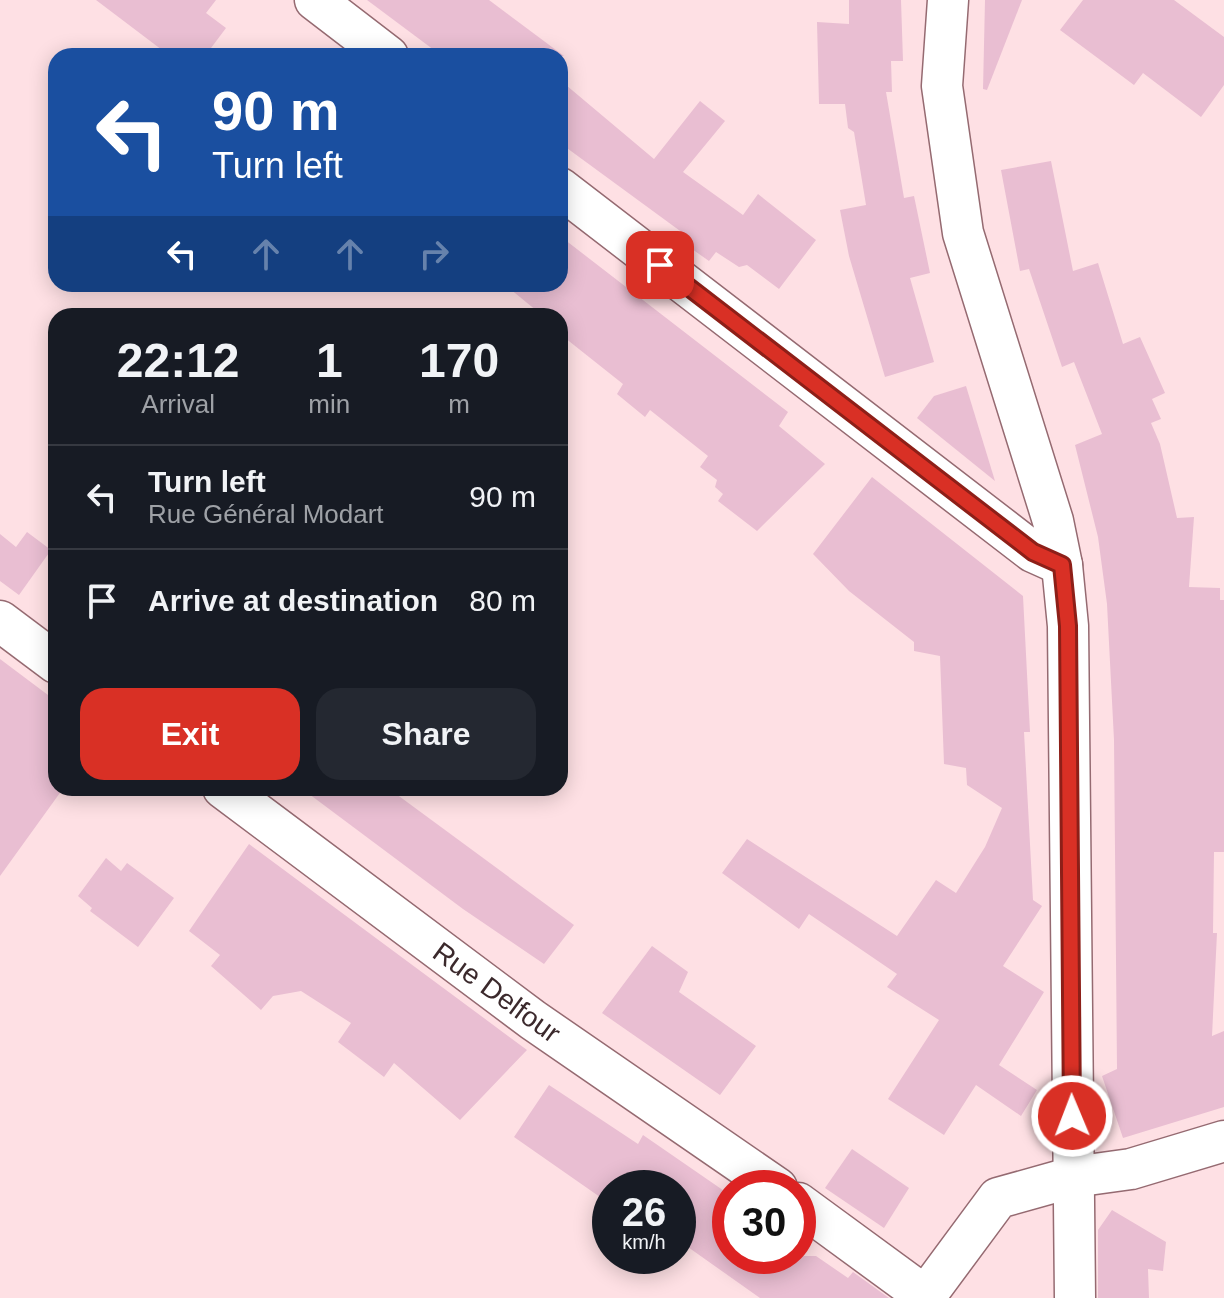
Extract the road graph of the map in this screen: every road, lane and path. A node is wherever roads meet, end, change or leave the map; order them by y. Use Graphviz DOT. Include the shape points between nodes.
graph roads {
  1 [pos="315,0"];
  2 [pos="948,0"];
  3 [pos="378,48"];
  4 [pos="568,194"];
  5 [pos="1062,565"];
  6 [pos="0,621"];
  7 [pos="48,657"];
  8 [pos="234,796"];
  9 [pos="1224,1141"];
  10 [pos="751,1170"];
  11 [pos="1073,1177"];
  12 [pos="816,1216"];
  13 [pos="925,1297"];
  14 [pos="1075,1298"];
  1 -- 3 [label="street"];
  2 -- 5 [label="street" via="942,86 963,233"];
  4 -- 5 [label="street" via="1033,552"];
  5 -- 11 [label="street" via="1068,626"];
  6 -- 7 [label="street"];
  8 -- 10 [label="street, Rue Delfour" via="533,1020"];
  9 -- 11 [label="street" via="1131,1169"];
  11 -- 13 [label="street" via="998,1198"];
  11 -- 14 [label="street"];
  12 -- 13 [label="street"];
}
